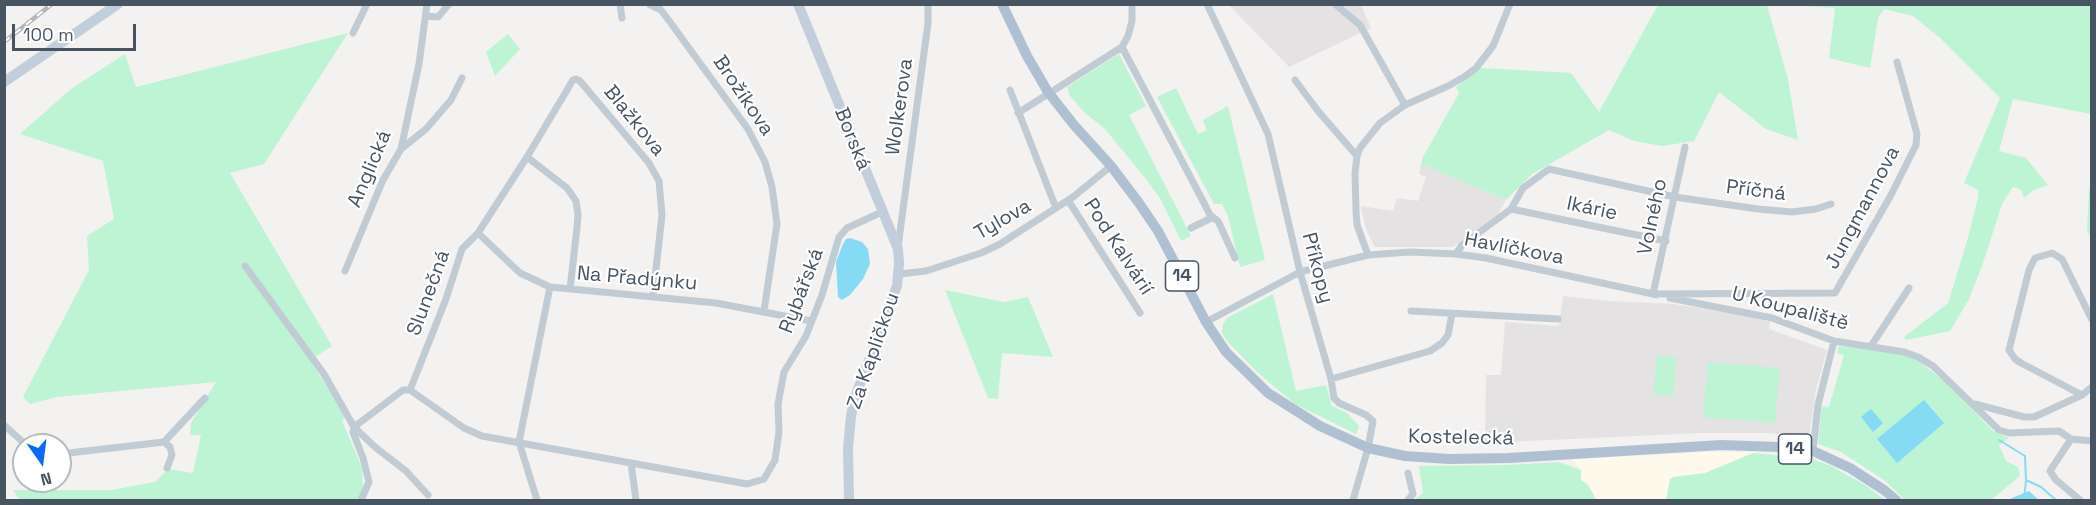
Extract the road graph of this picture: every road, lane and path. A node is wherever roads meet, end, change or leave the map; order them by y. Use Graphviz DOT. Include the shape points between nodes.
graph roads {
  1 [pos="118,4"];
  2 [pos="367,4"];
  3 [pos="427,4"];
  4 [pos="449,4"];
  5 [pos="620,4"];
  6 [pos="649,4"];
  7 [pos="798,4"];
  8 [pos="928,4"];
  9 [pos="1002,4"];
  10 [pos="1132,4"];
  11 [pos="1207,4"];
  12 [pos="1335,4"];
  13 [pos="1510,4"];
  14 [pos="426,16"];
  15 [pos="622,18"];
  16 [pos="353,33"];
  17 [pos="1122,47"];
  18 [pos="1897,62"];
  19 [pos="462,78"];
  20 [pos="576,79"];
  21 [pos="1295,80"];
  22 [pos="4,82"];
  23 [pos="1010,90"];
  24 [pos="1048,92"];
  25 [pos="1405,105"];
  26 [pos="1018,112"];
  27 [pos="1685,147"];
  28 [pos="400,149"];
  29 [pos="1357,156"];
  30 [pos="527,157"];
  31 [pos="1111,166"];
  32 [pos="1675,197"];
  33 [pos="1068,200"];
  34 [pos="1831,204"];
  35 [pos="1056,208"];
  36 [pos="1511,209"];
  37 [pos="882,212"];
  38 [pos="1213,217"];
  39 [pos="1191,228"];
  40 [pos="478,233"];
  41 [pos="1666,241"];
  42 [pos="898,249"];
  43 [pos="1456,254"];
  44 [pos="1368,255"];
  45 [pos="1235,258"];
  46 [pos="245,266"];
  47 [pos="345,271"];
  48 [pos="1300,272"];
  49 [pos="899,274"];
  50 [pos="550,287"];
  51 [pos="1909,288"];
  52 [pos="570,289"];
  53 [pos="1653,294"];
  54 [pos="1829,294"];
  55 [pos="653,296"];
  56 [pos="764,311"];
  57 [pos="1411,311"];
  58 [pos="1140,313"];
  59 [pos="1452,314"];
  60 [pos="1558,320"];
  61 [pos="2091,320"];
  62 [pos="811,321"];
  63 [pos="1206,322"];
  64 [pos="1834,341"];
  65 [pos="1871,346"];
  66 [pos="1331,379"];
  67 [pos="2091,387"];
  68 [pos="410,390"];
  69 [pos="2082,395"];
  70 [pos="205,398"];
  71 [pos="1972,404"];
  72 [pos="354,427"];
  73 [pos="2071,439"];
  74 [pos="2091,441"];
  75 [pos="164,442"];
  76 [pos="519,442"];
  77 [pos="1368,448"];
  78 [pos="1813,452"];
  79 [pos="72,453"];
  80 [pos="631,463"];
  81 [pos="167,468"];
  82 [pos="1408,473"];
  83 [pos="428,495"];
  84 [pos="361,501"];
  85 [pos="537,501"];
  86 [pos="636,501"];
  87 [pos="849,501"];
  88 [pos="1353,501"];
  89 [pos="1408,501"];
  90 [pos="1896,501"];
  91 [pos="2080,501"];
  1 -- 22 [label="street"];
  2 -- 16 [label="street"];
  3 -- 14 [label="street, Anglická"];
  4 -- 14 [label="street" via="438,17"];
  5 -- 15 [label="street"];
  6 -- 56 [label="street, Brožíkova" via="661,10 757,143 772,187 777,224"];
  7 -- 37 [label="street, Borská"];
  8 -- 42 [label="street, Wolkerova"];
  9 -- 24 [label="main road, 14"];
  10 -- 17 [label="street" via="1132,21"];
  11 -- 48 [label="street, Příkopy" via="1268,134"];
  12 -- 25 [label="street" via="1360,25"];
  13 -- 25 [label="street" via="1493,46 1476,68 1448,86"];
  14 -- 28 [label="street, Anglická"];
  17 -- 24 [label="street"];
  17 -- 38 [label="street"];
  18 -- 54 [label="street, Jungmannova" via="1917,134 1916,145 1838,289"];
  19 -- 28 [label="street" via="451,100 426,129"];
  20 -- 30 [label="street, Slunečná"];
  20 -- 55 [label="street, Blažkova" via="649,164 658,181 662,214"];
  21 -- 29 [label="street"];
  23 -- 26 [label="street"];
  24 -- 26 [label="street"];
  24 -- 31 [label="main road, 14"];
  25 -- 29 [label="street" via="1380,123"];
  26 -- 35 [label="street"];
  27 -- 32 [label="street, Volného"];
  28 -- 47 [label="street, Anglická"];
  29 -- 44 [label="street" via="1357,225"];
  30 -- 40 [label="street, Slunečná"];
  30 -- 52 [label="street" via="567,188 576,201 578,228"];
  31 -- 33 [label="street, Tylova"];
  31 -- 63 [label="main road, Kostelecká / 14" via="1158,231"];
  32 -- 34 [label="street, Příčná" via="1792,212"];
  32 -- 36 [label="street, Příčná" via="1549,169 1523,188"];
  32 -- 41 [label="street, Volného"];
  33 -- 35 [label="street, Tylova"];
  33 -- 58 [label="street, Pod Kalvárií"];
  35 -- 49 [label="street, Tylova" via="981,253 926,271"];
  36 -- 41 [label="street, Ikárie"];
  36 -- 43 [label="street" via="1462,245"];
  37 -- 42 [label="street, Borská"];
  37 -- 62 [label="street, Rybářská" via="842,232"];
  38 -- 39 [label="street"];
  38 -- 45 [label="street"];
  40 -- 50 [label="street, Na Přadýnku" via="520,273"];
  40 -- 68 [label="street, Slunečná" via="462,249"];
  41 -- 53 [label="street, Volného"];
  42 -- 49 [label="street, Borská"];
  43 -- 44 [label="street, Havlíčkova"];
  43 -- 53 [label="street, Havlíčkova"];
  44 -- 48 [label="street, Havlíčkova"];
  46 -- 72 [label="street" via="324,374"];
  48 -- 63 [label="street, Havlíčkova"];
  48 -- 66 [label="street, Příkopy"];
  49 -- 87 [label="street, Za Kapličkou" via="855,397 848,448"];
  50 -- 52 [label="street, Na Přadýnku"];
  50 -- 76 [label="street"];
  51 -- 65 [label="street"];
  52 -- 55 [label="street, Na Přadýnku"];
  53 -- 54 [label="street, Havlíčkova"];
  53 -- 64 [label="street, U Koupaliště" via="1772,318"];
  55 -- 56 [label="street, Na Přadýnku"];
  56 -- 62 [label="street, Na Přadýnku"];
  57 -- 59 [label="street"];
  59 -- 60 [label="street"];
  59 -- 66 [label="street" via="1448,335 1430,351"];
  61 -- 69 [label="street" via="2062,259 2052,253 2035,258 2015,320 2010,353 2021,363"];
  62 -- 80 [label="street, Rybářská" via="784,372 775,460 764,479 747,484"];
  63 -- 77 [label="main road, Kostelecká / 14" via="1235,363 1268,393 1320,426"];
  64 -- 65 [label="street, U Koupaliště"];
  64 -- 78 [label="street" via="1818,405"];
  65 -- 71 [label="street, U Koupaliště" via="1918,357 1933,366"];
  66 -- 77 [label="street, Příkopy" via="1334,398 1373,421"];
  67 -- 69 [label="street"];
  68 -- 72 [label="street" via="403,390"];
  68 -- 76 [label="street, Rybářská" via="470,431"];
  69 -- 71 [label="street" via="2034,417"];
  70 -- 75 [label="street"];
  71 -- 73 [label="street, U Koupaliště" via="1999,430 2060,431"];
  72 -- 83 [label="street"];
  72 -- 84 [label="street" via="369,482"];
  73 -- 74 [label="street, U Koupaliště"];
  73 -- 91 [label="street" via="2050,471"];
  75 -- 79 [label="street"];
  75 -- 81 [label="street" via="172,455"];
  76 -- 80 [label="street, Rybářská"];
  76 -- 85 [label="street"];
  77 -- 78 [label="main road, Kostelecká / 14" via="1449,459 1721,445"];
  77 -- 88 [label="street"];
  78 -- 90 [label="main road, Kostelecká / 14" via="1850,468"];
  80 -- 86 [label="street"];
  82 -- 89 [label="street" via="1413,494"];
}
